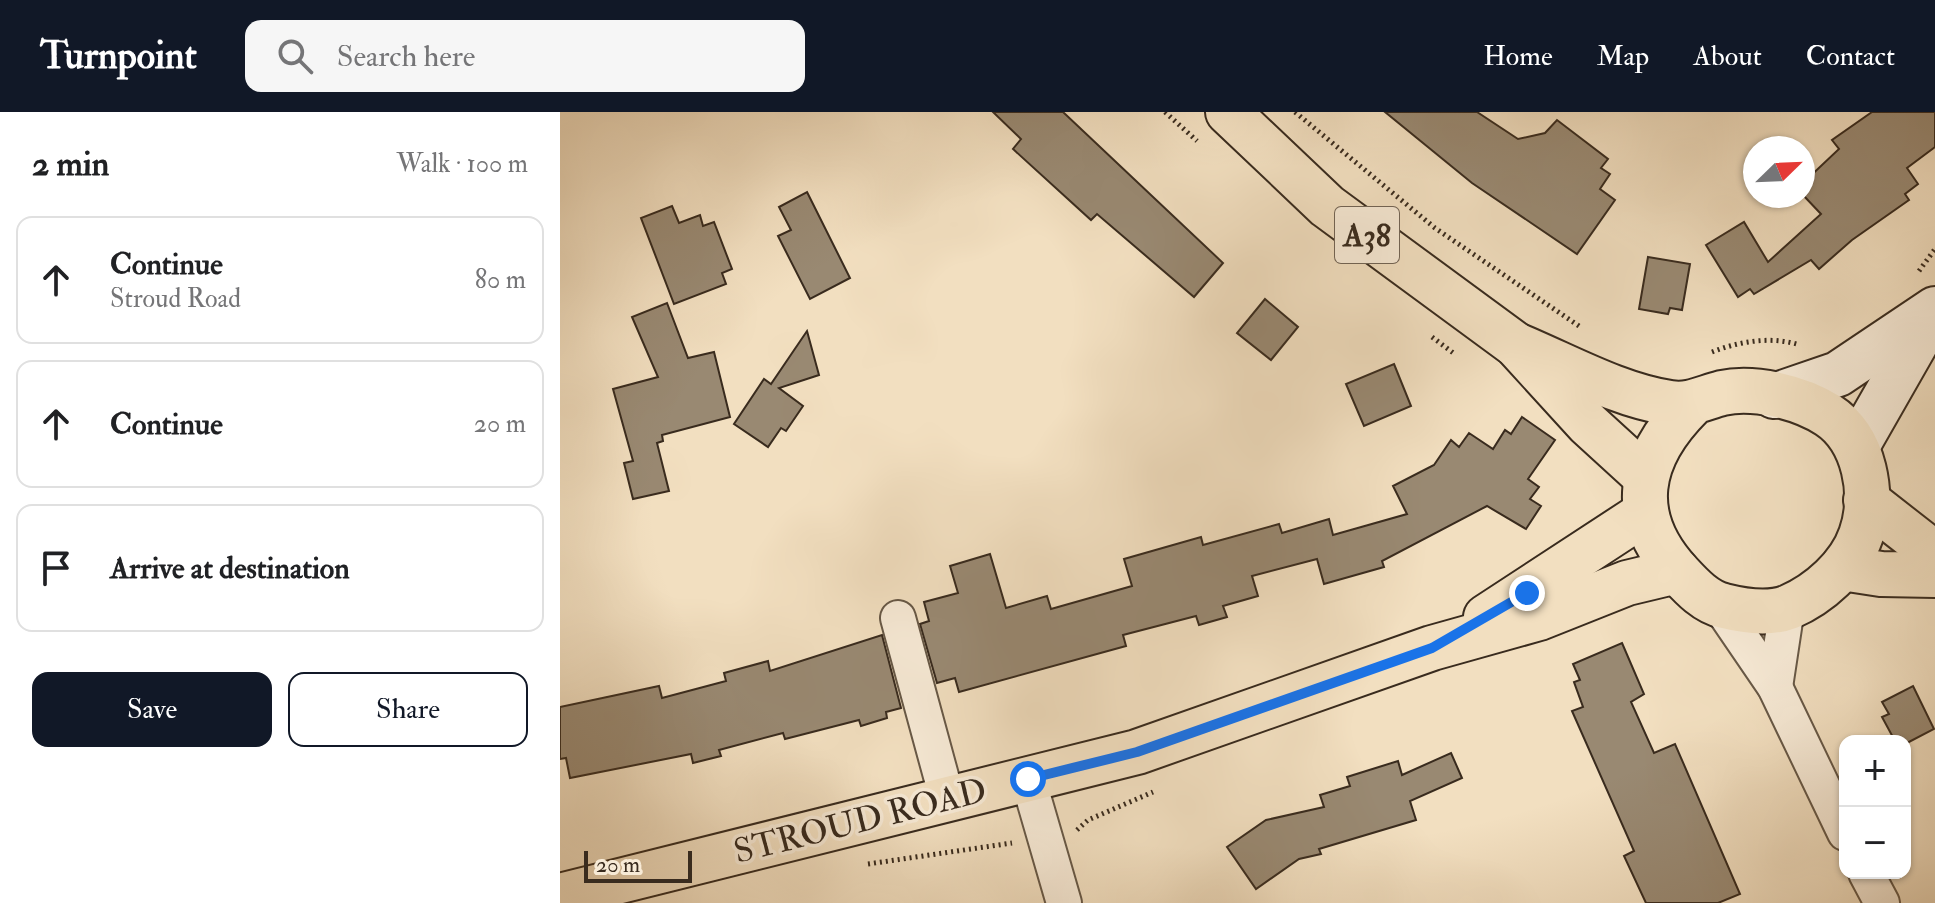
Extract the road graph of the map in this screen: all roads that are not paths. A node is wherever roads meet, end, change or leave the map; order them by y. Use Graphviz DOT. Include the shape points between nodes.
graph roads {
  1 [pos="1228,112"];
  2 [pos="1929,298"];
  3 [pos="1516,345"];
  4 [pos="1774,396"];
  5 [pos="1691,405"];
  6 [pos="1857,446"];
  7 [pos="1645,495"];
  8 [pos="1866,500"];
  9 [pos="1935,554"];
  10 [pos="1842,568"];
  11 [pos="1677,571"];
  12 [pos="1935,575"];
  13 [pos="1719,605"];
  14 [pos="1787,608"];
  15 [pos="898,618"];
  16 [pos="1432,648"];
  17 [pos="1775,687"];
  18 [pos="1028,779"];
  19 [pos="947,798"];
  20 [pos="1839,820"];
  21 [pos="1869,879"];
  22 [pos="560,896"];
  23 [pos="1064,903"];
  24 [pos="1882,903"];
  1 -- 3 [label="main road, A38" via="1327,206"];
  2 -- 4 [label="main road" via="1838,374"];
  2 -- 6 [label="main road"];
  3 -- 5 [label="main road, A38" via="1643,397"];
  3 -- 7 [label="main road, A38"];
  4 -- 5 [label="main road, A38" via="1724,393"];
  4 -- 6 [label="main road, A38" via="1829,416"];
  5 -- 7 [label="main road" via="1654,450"];
  6 -- 8 [label="main road, A38"];
  7 -- 11 [label="main road, A38" via="1656,544"];
  7 -- 16 [label="main road" via="1527,593"];
  8 -- 9 [label="main road"];
  8 -- 10 [label="main road, A38" via="1861,536"];
  10 -- 12 [label="main road"];
  10 -- 14 [label="main road, A38" via="1819,590"];
  11 -- 13 [label="main road, A38"];
  11 -- 16 [label="main road"];
  13 -- 14 [label="main road, A38" via="1756,612"];
  13 -- 17 [label="street"];
  14 -- 17 [label="street"];
  15 -- 19 [label="street"];
  16 -- 18 [label="main road, STROUD ROAD" via="1137,752"];
  17 -- 20 [label="street"];
  18 -- 19 [label="main road, STROUD ROAD"];
  18 -- 23 [label="street"];
  19 -- 22 [label="main road, STROUD ROAD"];
  21 -- 24 [label="street"];
}
